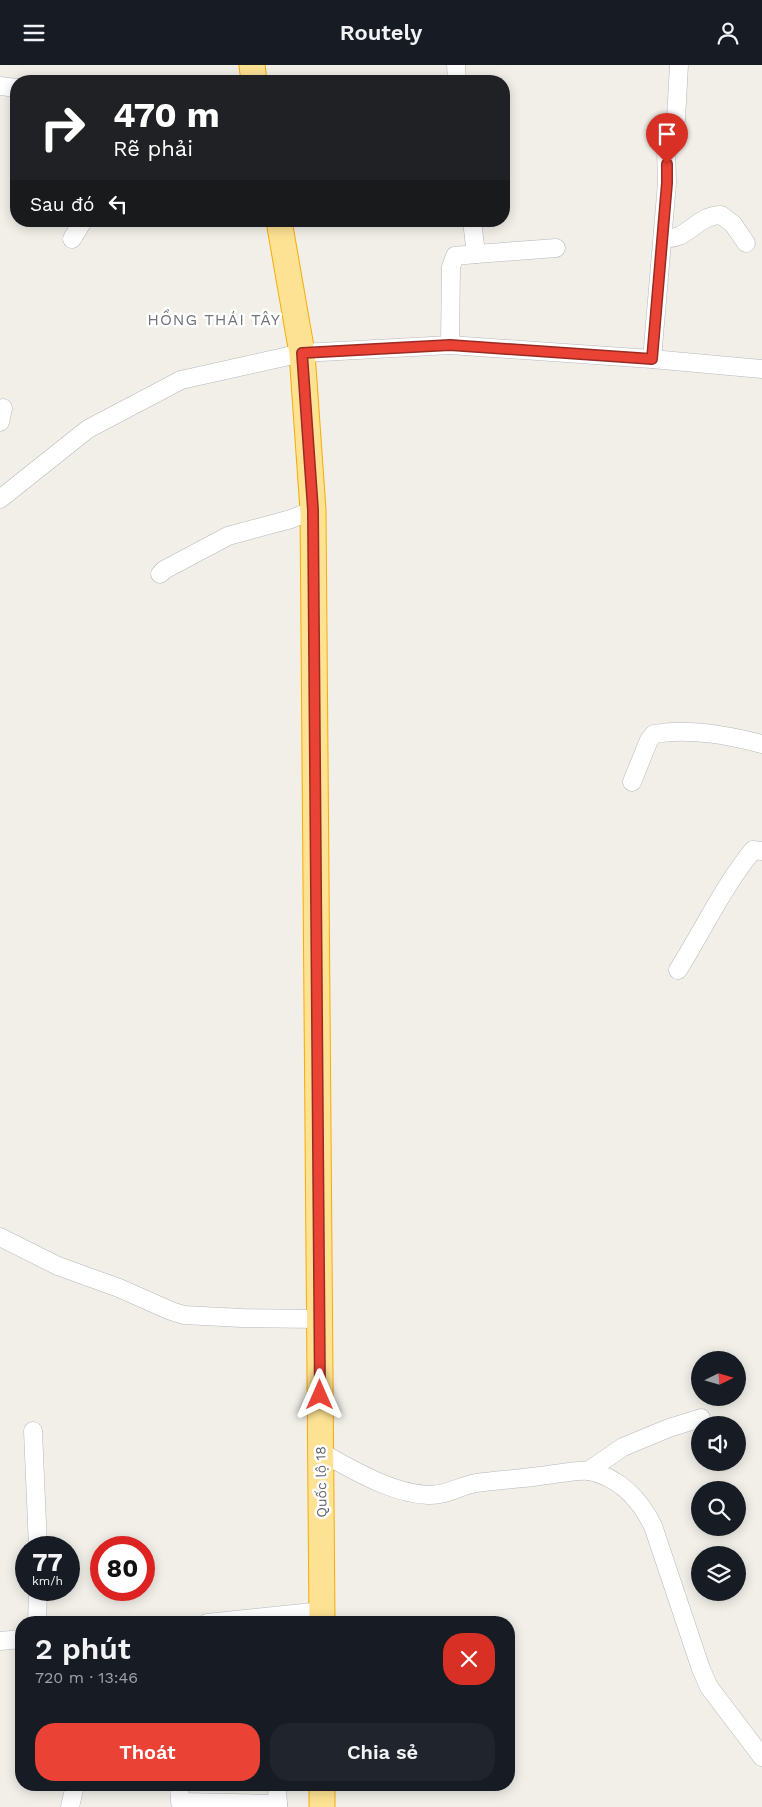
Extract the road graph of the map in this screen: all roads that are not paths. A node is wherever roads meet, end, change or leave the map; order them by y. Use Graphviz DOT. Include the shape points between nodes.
graph roads {
  1 [pos="679,65"];
  2 [pos="79,227"];
  3 [pos="280,227"];
  4 [pos="473,227"];
  5 [pos="663,238"];
  6 [pos="72,239"];
  7 [pos="746,243"];
  8 [pos="556,248"];
  9 [pos="476,254"];
  10 [pos="450,345"];
  11 [pos="302,353"];
  12 [pos="652,359"];
  13 [pos="762,369"];
  14 [pos="0,498"];
  15 [pos="313,510"];
  16 [pos="160,574"];
  17 [pos="762,744"];
  18 [pos="632,782"];
  19 [pos="762,851"];
  20 [pos="678,970"];
  21 [pos="0,1237"];
  22 [pos="320,1319"];
  23 [pos="691,1421"];
  24 [pos="34,1431"];
  25 [pos="320,1452"];
  26 [pos="588,1471"];
  27 [pos="38,1536"];
  28 [pos="38,1601"];
  29 [pos="37,1616"];
  30 [pos="322,1616"];
  31 [pos="15,1640"];
  32 [pos="0,1641"];
  33 [pos="762,1757"];
  34 [pos="74,1791"];
  35 [pos="179,1791"];
  36 [pos="278,1791"];
  37 [pos="322,1791"];
  38 [pos="278,1805"];
  39 [pos="70,1807"];
  40 [pos="322,1807"];
  1 -- 5 [label="street" via="676,119 666,146"];
  2 -- 6 [label="street"];
  3 -- 11 [label="highway, Quốc lộ 18"];
  4 -- 9 [label="street"];
  5 -- 7 [label="street" via="677,238 705,217 721,215 733,224"];
  5 -- 12 [label="street"];
  8 -- 9 [label="street"];
  9 -- 10 [label="street" via="455,256 451,267"];
  10 -- 11 [label="street"];
  10 -- 12 [label="street"];
  11 -- 14 [label="street" via="180,381 88,429"];
  11 -- 15 [label="highway, Quốc lộ 18"];
  12 -- 13 [label="street"];
  15 -- 16 [label="street" via="228,536"];
  15 -- 22 [label="highway, Quốc lộ 18"];
  17 -- 18 [label="street" via="719,734 654,734"];
  19 -- 20 [label="street" via="753,850 748,857"];
  21 -- 22 [label="street" via="58,1266 184,1315"];
  22 -- 25 [label="highway, Quốc lộ 18"];
  23 -- 26 [label="street" via="622,1447"];
  24 -- 27 [label="street"];
  25 -- 26 [label="street" via="395,1489 431,1495 475,1483"];
  25 -- 30 [label="highway, Quốc lộ 18"];
  26 -- 33 [label="street" via="621,1484 646,1511 709,1687"];
  28 -- 29 [label="street"];
  31 -- 32 [label="street"];
  34 -- 39 [label="street"];
  35 -- 38 [label="street" via="180,1802"];
  36 -- 38 [label="street"];
  37 -- 40 [label="highway"];
}
